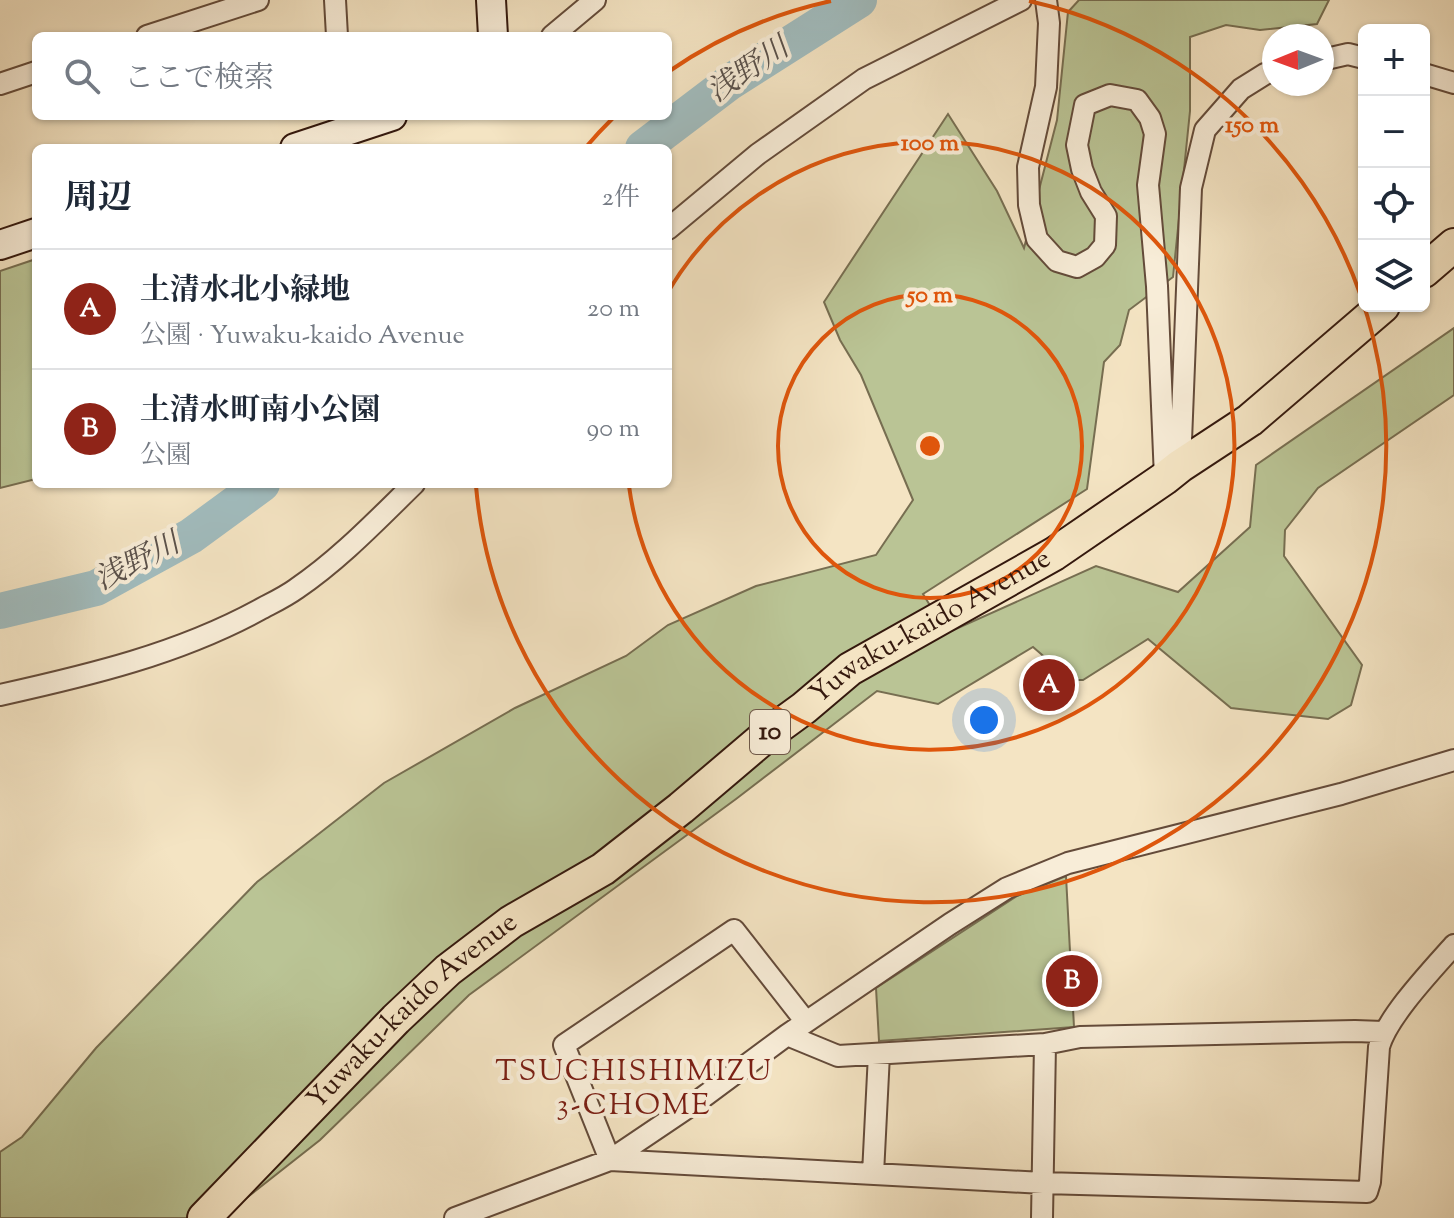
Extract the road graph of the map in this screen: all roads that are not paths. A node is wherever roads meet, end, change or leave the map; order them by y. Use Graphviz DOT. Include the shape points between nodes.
graph roads {
  1 [pos="258,0"];
  2 [pos="335,0"];
  3 [pos="491,0"];
  4 [pos="595,0"];
  5 [pos="1021,0"];
  6 [pos="1046,0"];
  7 [pos="159,32"];
  8 [pos="337,32"];
  9 [pos="493,32"];
  10 [pos="557,32"];
  11 [pos="1358,56"];
  12 [pos="1334,57"];
  13 [pos="32,73"];
  14 [pos="1262,76"];
  15 [pos="1430,76"];
  16 [pos="1454,83"];
  17 [pos="0,84"];
  18 [pos="368,120"];
  19 [pos="344,124"];
  20 [pos="303,144"];
  21 [pos="672,226"];
  22 [pos="32,234"];
  23 [pos="0,245"];
  24 [pos="1454,245"];
  25 [pos="1430,266"];
  26 [pos="1376,312"];
  27 [pos="1173,472"];
  28 [pos="410,488"];
  29 [pos="0,695"];
  30 [pos="1454,760"];
  31 [pos="1454,945"];
  32 [pos="806,1022"];
  33 [pos="1383,1032"];
  34 [pos="787,1035"];
  35 [pos="1045,1044"];
  36 [pos="879,1054"];
  37 [pos="610,1160"];
  38 [pos="873,1174"];
  39 [pos="1043,1183"];
  40 [pos="204,1218"];
  41 [pos="455,1218"];
  42 [pos="1042,1218"];
  1 -- 7 [label="street"];
  2 -- 8 [label="street"];
  3 -- 9 [label="street"];
  4 -- 10 [label="street"];
  5 -- 21 [label="street" via="864,79 758,154"];
  6 -- 27 [label="street" via="1046,87 1028,167 1037,239 1057,261 1077,267 1105,245 1106,216 1091,192 1077,145 1085,105 1110,95 1137,100 1155,134 1148,185"];
  11 -- 12 [label="street"];
  13 -- 17 [label="street"];
  14 -- 27 [label="street" via="1241,89 1205,130 1191,188"];
  15 -- 16 [label="street"];
  18 -- 19 [label="street"];
  19 -- 20 [label="street"];
  22 -- 23 [label="street"];
  24 -- 25 [label="main road"];
  26 -- 27 [label="main road, Yuwaku-kaido Avenue / 10" via="1250,420"];
  27 -- 40 [label="main road, Yuwaku-kaido Avenue / 10" via="1054,554 850,669 603,869 511,922 396,1019"];
  28 -- 29 [label="street" via="340,556 294,591 244,618 135,662"];
  30 -- 32 [label="street" via="1068,863 1007,888"];
  31 -- 33 [label="street"];
  32 -- 34 [label="street"];
  32 -- 37 [label="street" via="734,930 564,1045"];
  33 -- 35 [label="street" via="1080,1037"];
  33 -- 39 [label="street" via="1367,1192"];
  34 -- 36 [label="street" via="838,1056"];
  34 -- 37 [label="street"];
  35 -- 36 [label="street"];
  35 -- 39 [label="street"];
  36 -- 38 [label="street"];
  37 -- 38 [label="street"];
  37 -- 41 [label="street"];
  38 -- 39 [label="street"];
  39 -- 42 [label="street"];
}
